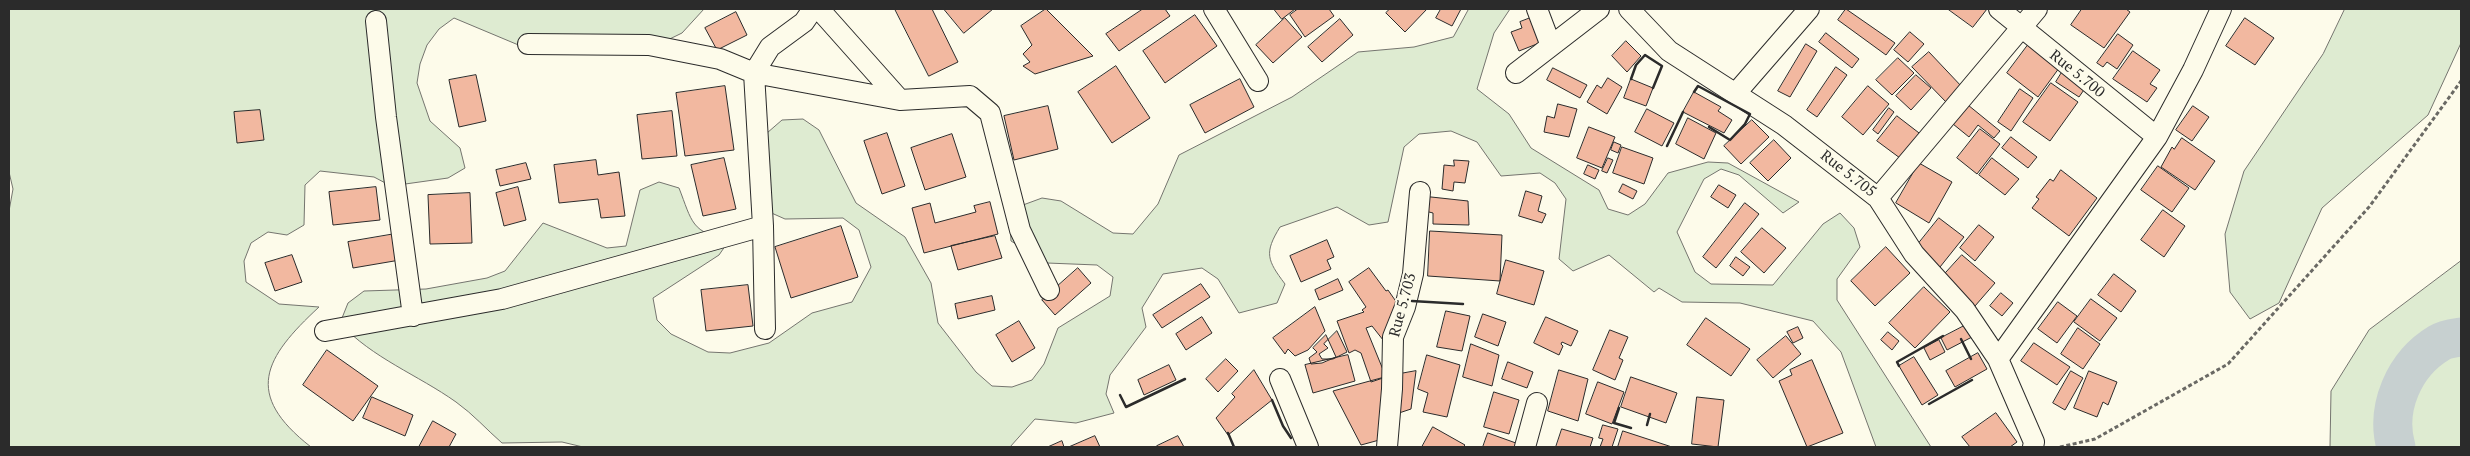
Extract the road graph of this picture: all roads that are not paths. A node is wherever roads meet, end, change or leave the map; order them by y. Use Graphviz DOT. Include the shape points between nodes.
graph roads {
  1 [pos="813,9"];
  2 [pos="819,9"];
  3 [pos="1214,9"];
  4 [pos="1537,9"];
  5 [pos="1599,9"];
  6 [pos="1629,9"];
  7 [pos="1809,9"];
  8 [pos="1999,9"];
  9 [pos="2038,9"];
  10 [pos="2221,9"];
  11 [pos="376,20"];
  12 [pos="2021,28"];
  13 [pos="528,44"];
  14 [pos="1550,46"];
  15 [pos="754,73"];
  16 [pos="1516,73"];
  17 [pos="1258,81"];
  18 [pos="1736,93"];
  19 [pos="900,100"];
  20 [pos="2157,137"];
  21 [pos="1420,192"];
  22 [pos="1878,198"];
  23 [pos="763,226"];
  24 [pos="1049,290"];
  25 [pos="413,316"];
  26 [pos="765,329"];
  27 [pos="325,331"];
  28 [pos="1998,359"];
  29 [pos="1280,379"];
  30 [pos="1537,403"];
  31 [pos="1308,447"];
  32 [pos="1387,447"];
  33 [pos="1525,447"];
  34 [pos="2033,447"];
  1 -- 15 [label="street" via="804,22 770,47"];
  2 -- 19 [label="street"];
  3 -- 17 [label="street"];
  4 -- 14 [label="street"];
  5 -- 14 [label="street"];
  6 -- 18 [label="street, Rue 5.705" via="1669,51"];
  7 -- 18 [label="street"];
  8 -- 12 [label="street, Rue 5.700"];
  9 -- 12 [label="street"];
  10 -- 20 [label="street" via="2194,70"];
  11 -- 25 [label="street"];
  12 -- 20 [label="street, Rue 5.700"];
  12 -- 22 [label="street"];
  13 -- 15 [label="street" via="649,45 720,59"];
  14 -- 16 [label="street"];
  15 -- 19 [label="street"];
  15 -- 23 [label="street"];
  18 -- 22 [label="street, Rue 5.705" via="1784,125"];
  19 -- 24 [label="street" via="970,96 990,113 1020,230"];
  20 -- 28 [label="street"];
  21 -- 32 [label="street, Rue 5.703" via="1413,274 1393,337"];
  22 -- 28 [label="street, Rue 5.705" via="1914,254 1965,310"];
  23 -- 25 [label="street" via="502,299"];
  23 -- 26 [label="street"];
  25 -- 27 [label="street"];
  28 -- 34 [label="street, Rue 5.705" via="2034,442"];
  29 -- 31 [label="street"];
  30 -- 33 [label="street"];
}
